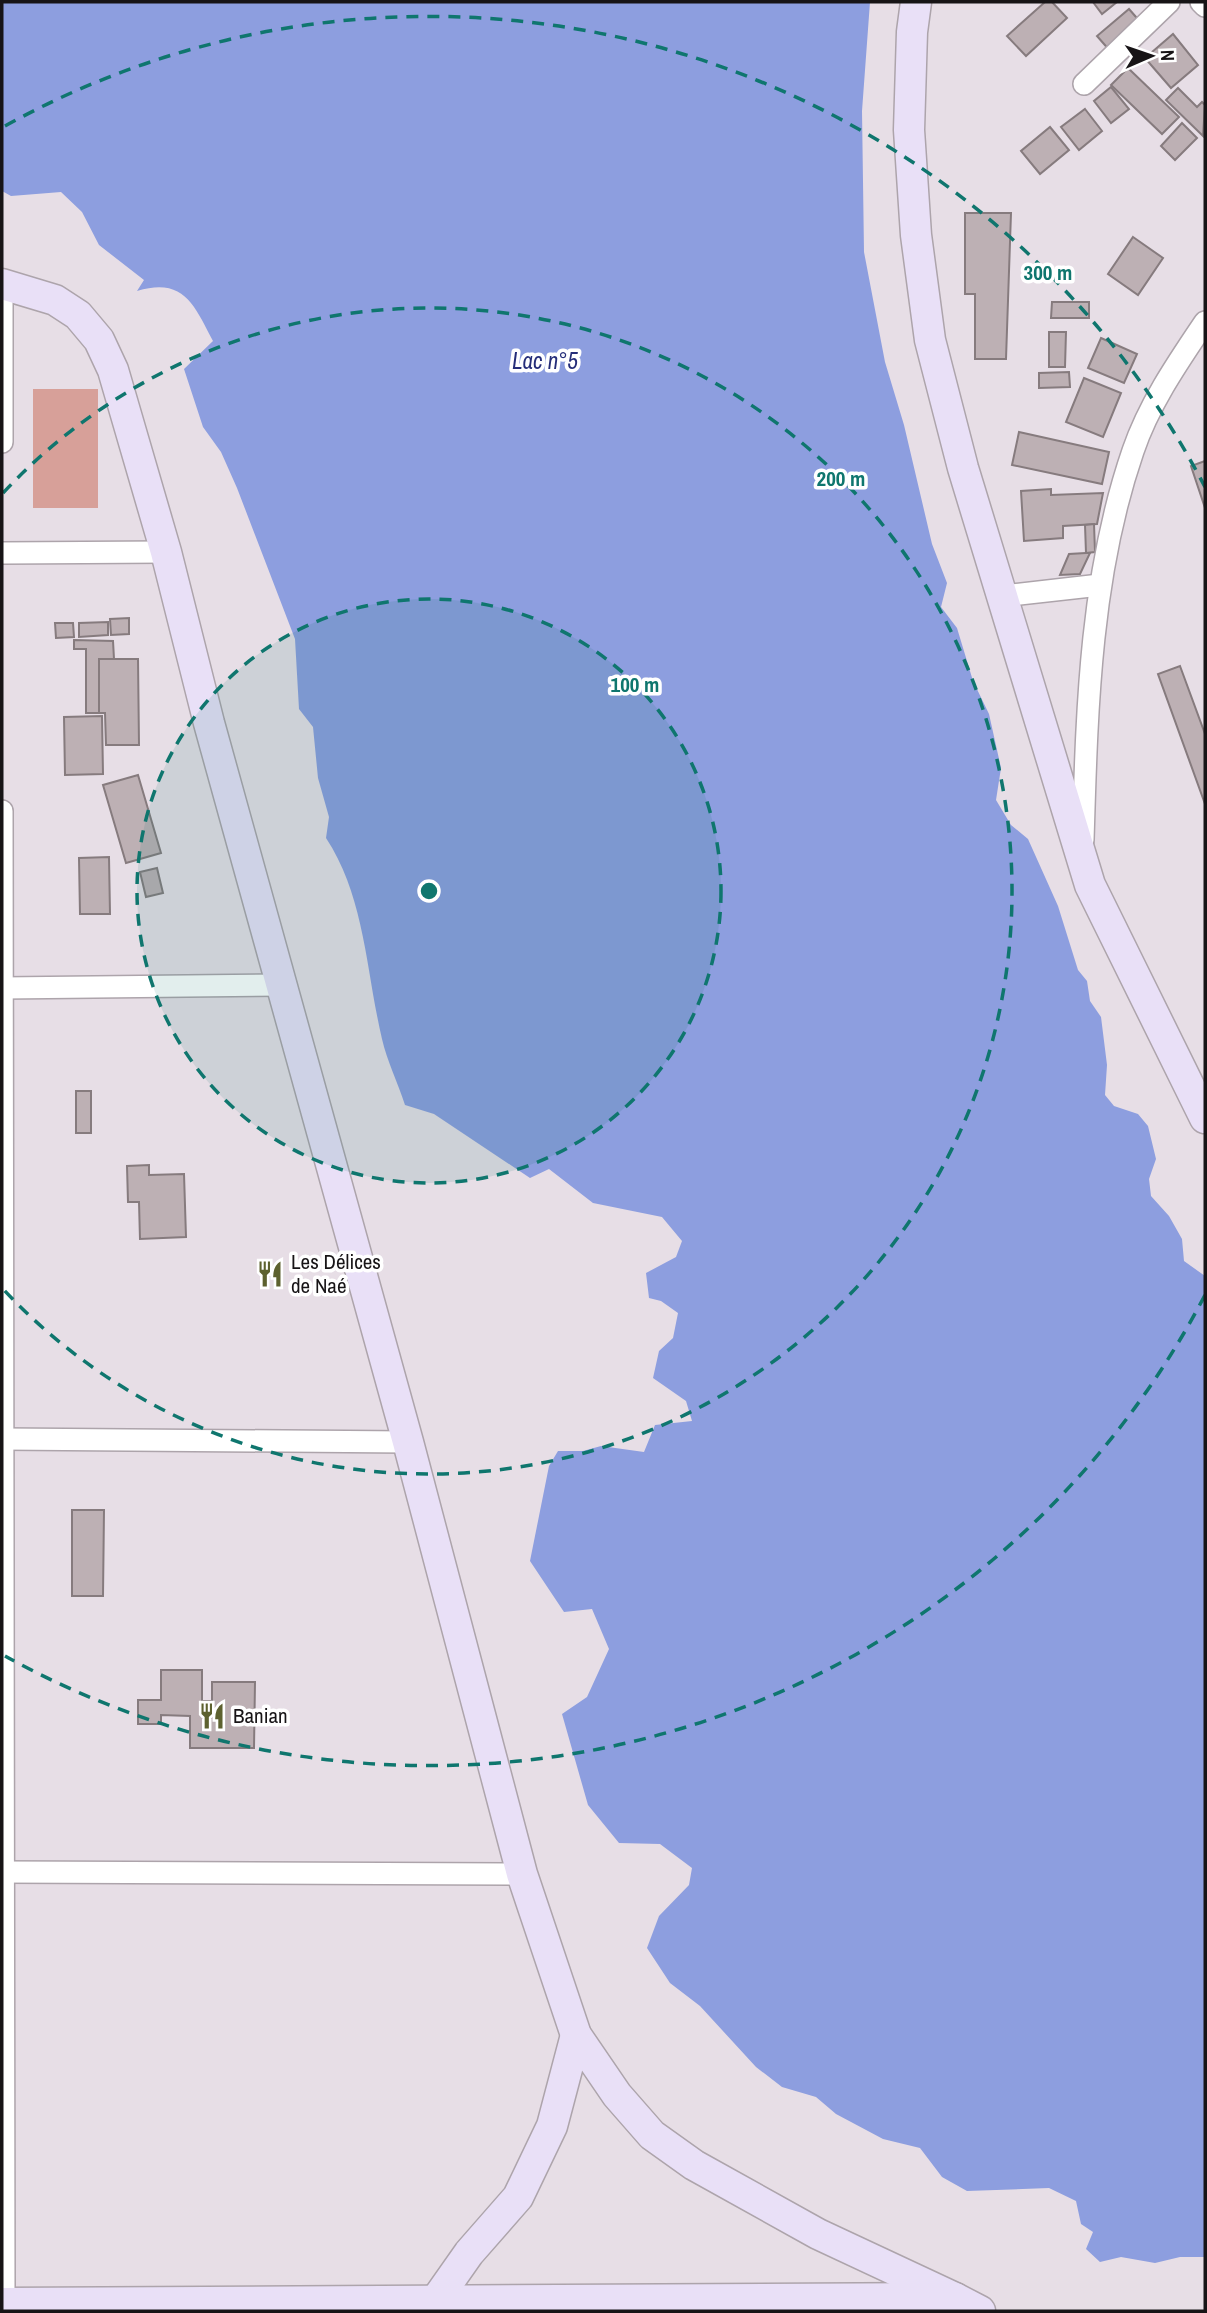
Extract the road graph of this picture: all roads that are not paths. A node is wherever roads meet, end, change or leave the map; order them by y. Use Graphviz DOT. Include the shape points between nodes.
graph roads {
  1 [pos="916,2"];
  2 [pos="1169,2"];
  3 [pos="1201,2"];
  4 [pos="1205,6"];
  5 [pos="1084,84"];
  6 [pos="2,285"];
  7 [pos="1205,321"];
  8 [pos="2,442"];
  9 [pos="166,552"];
  10 [pos="2,553"];
  11 [pos="1100,585"];
  12 [pos="1003,596"];
  13 [pos="2,811"];
  14 [pos="1082,863"];
  15 [pos="283,985"];
  16 [pos="2,988"];
  17 [pos="1205,1118"];
  18 [pos="2,1439"];
  19 [pos="408,1442"];
  20 [pos="3,1872"];
  21 [pos="522,1874"];
  22 [pos="576,2035"];
  23 [pos="436,2300"];
  24 [pos="968,2305"];
  25 [pos="4,2306"];
  1 -- 12 [label="street" via="909,130 930,340"];
  2 -- 5 [label="street"];
  3 -- 4 [label="street"];
  6 -- 8 [label="street"];
  6 -- 9 [label="street" via="55,300 78,315 99,340 113,370"];
  7 -- 11 [label="street" via="1166,381 1133,450"];
  9 -- 10 [label="street"];
  9 -- 15 [label="street"];
  11 -- 12 [label="street"];
  11 -- 14 [label="street"];
  12 -- 14 [label="street"];
  13 -- 16 [label="street"];
  14 -- 17 [label="street"];
  15 -- 16 [label="street"];
  15 -- 19 [label="street"];
  16 -- 18 [label="street"];
  18 -- 19 [label="street"];
  18 -- 20 [label="street"];
  19 -- 21 [label="street"];
  20 -- 21 [label="street"];
  20 -- 25 [label="street"];
  21 -- 22 [label="street"];
  22 -- 23 [label="street" via="552,2126 518,2197 468,2253"];
  22 -- 24 [label="street" via="617,2095 652,2135 694,2165 806,2228"];
  23 -- 24 [label="street"];
  23 -- 25 [label="street"];
}
